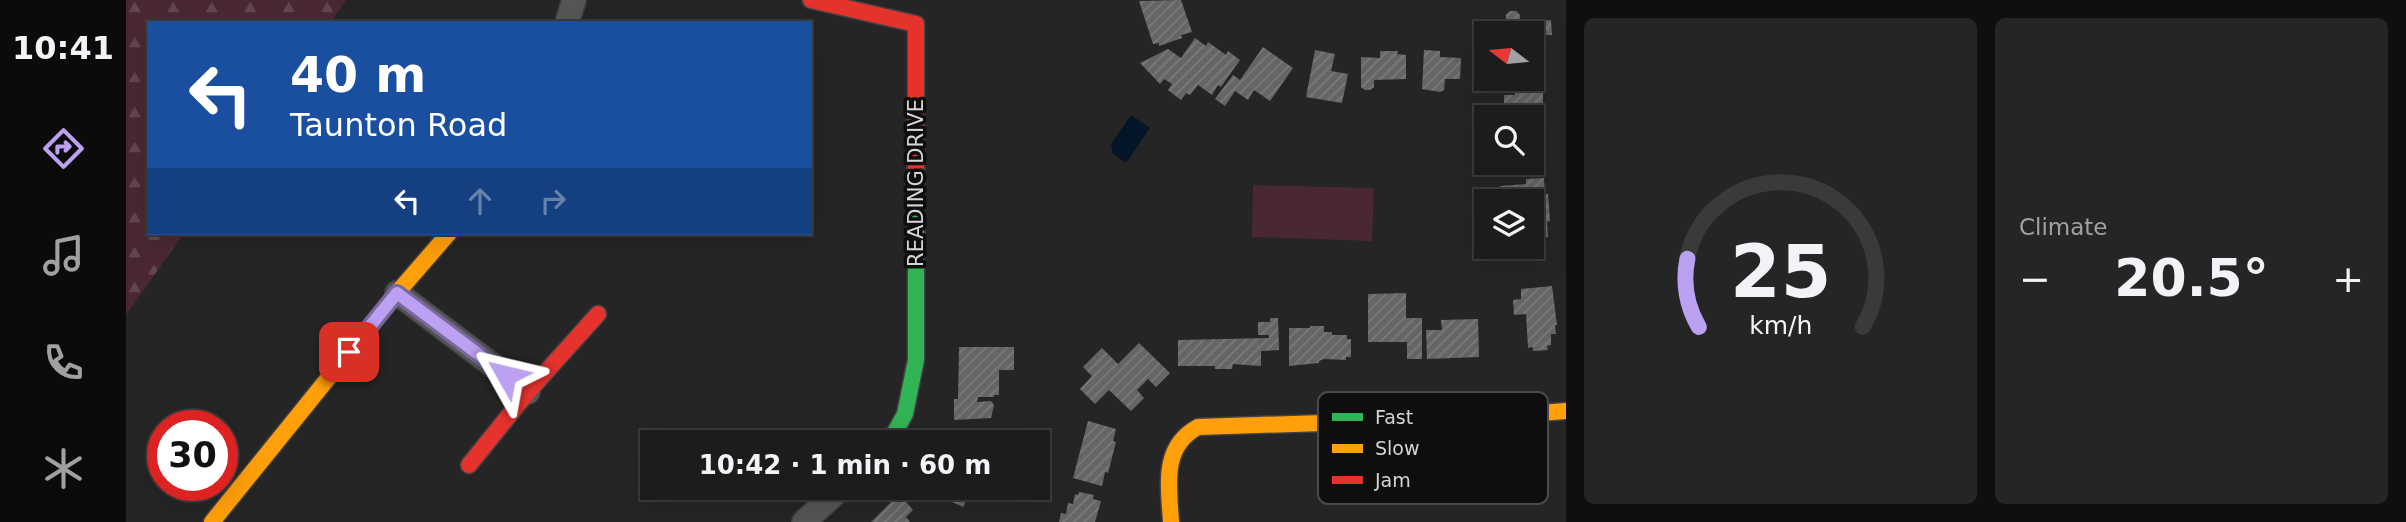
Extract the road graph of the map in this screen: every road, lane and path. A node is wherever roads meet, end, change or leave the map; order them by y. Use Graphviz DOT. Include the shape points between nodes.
graph roads {
  1 [pos="574,0"];
  2 [pos="811,0"];
  3 [pos="568,21"];
  4 [pos="447,235"];
  5 [pos="397,293"];
  6 [pos="599,315"];
  7 [pos="528,392"];
  8 [pos="1566,411"];
  9 [pos="1548,412"];
  10 [pos="1318,423"];
  11 [pos="899,430"];
  12 [pos="469,465"];
  13 [pos="828,500"];
  14 [pos="212,522"];
  15 [pos="804,522"];
  16 [pos="1171,522"];
  1 -- 3 [label="street"];
  2 -- 11 [label="street, READING DRIVE" via="916,24 916,360 912,393"];
  4 -- 5 [label="street"];
  5 -- 7 [label="street"];
  5 -- 14 [label="street"];
  6 -- 7 [label="street"];
  7 -- 12 [label="street"];
  8 -- 9 [label="street"];
  10 -- 16 [label="street" via="1198,427 1184,435 1170,469"];
  13 -- 15 [label="street"];
}
